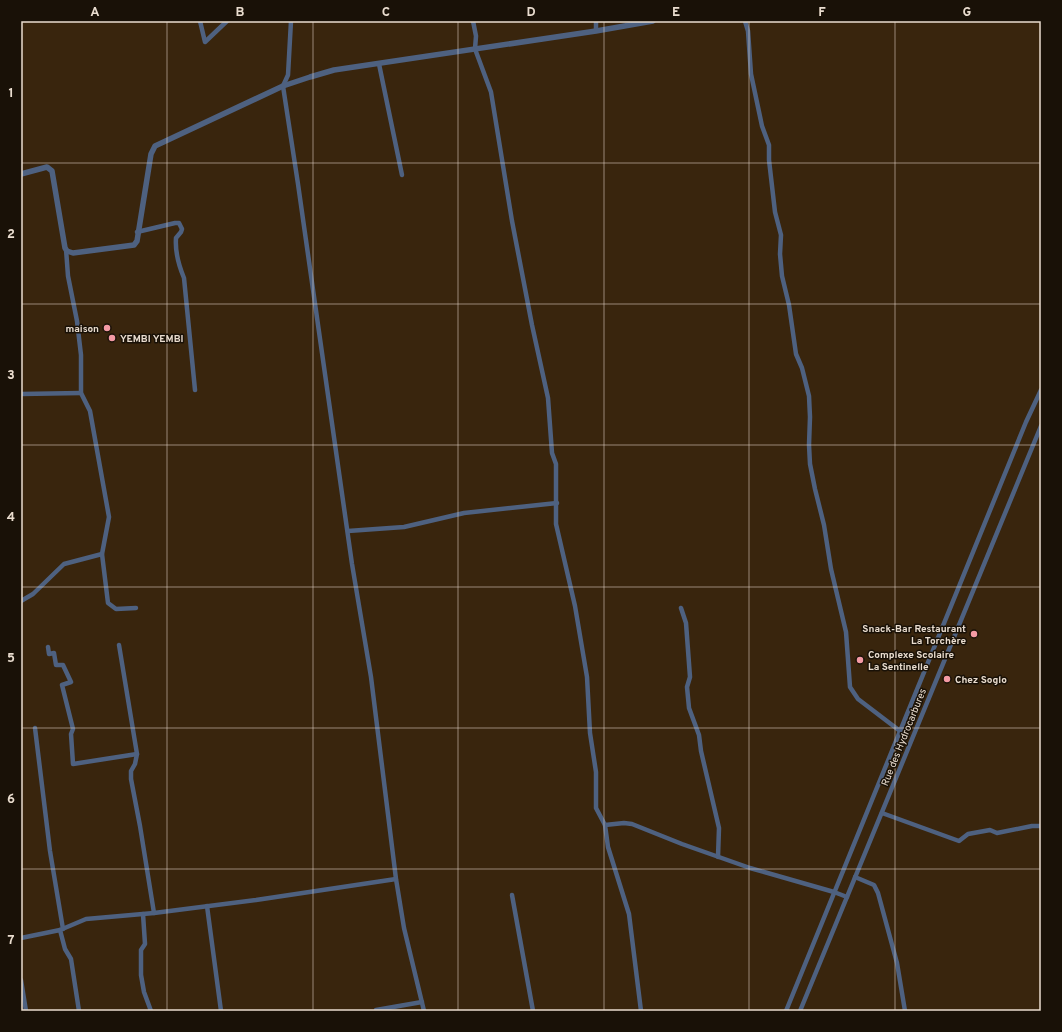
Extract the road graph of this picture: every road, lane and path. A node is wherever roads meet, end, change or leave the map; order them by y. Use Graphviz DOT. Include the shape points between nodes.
graph roads {
  1 [pos="200,21"];
  2 [pos="227,21"];
  3 [pos="291,21"];
  4 [pos="473,21"];
  5 [pos="596,21"];
  6 [pos="653,21"];
  7 [pos="745,21"];
  8 [pos="596,31"];
  9 [pos="475,49"];
  10 [pos="379,64"];
  11 [pos="283,86"];
  12 [pos="21,174"];
  13 [pos="402,175"];
  14 [pos="137,232"];
  15 [pos="66,248"];
  16 [pos="195,390"];
  17 [pos="1041,390"];
  18 [pos="81,393"];
  19 [pos="21,394"];
  20 [pos="1041,426"];
  21 [pos="557,503"];
  22 [pos="348,531"];
  23 [pos="102,554"];
  24 [pos="21,600"];
  25 [pos="136,608"];
  26 [pos="681,608"];
  27 [pos="119,645"];
  28 [pos="48,647"];
  29 [pos="35,728"];
  30 [pos="900,731"];
  31 [pos="137,754"];
  32 [pos="882,813"];
  33 [pos="605,825"];
  34 [pos="1041,826"];
  35 [pos="718,856"];
  36 [pos="856,877"];
  37 [pos="396,879"];
  38 [pos="834,892"];
  39 [pos="512,895"];
  40 [pos="847,897"];
  41 [pos="207,906"];
  42 [pos="154,913"];
  43 [pos="143,914"];
  44 [pos="62,929"];
  45 [pos="21,938"];
  46 [pos="21,980"];
  47 [pos="422,1002"];
  48 [pos="376,1010"];
  49 [pos="26,1011"];
  50 [pos="79,1011"];
  51 [pos="151,1011"];
  52 [pos="221,1011"];
  53 [pos="424,1011"];
  54 [pos="533,1011"];
  55 [pos="641,1011"];
  56 [pos="786,1011"];
  57 [pos="800,1011"];
  58 [pos="905,1011"];
  1 -- 2 [label="street" via="205,42"];
  3 -- 11 [label="street" via="288,75"];
  4 -- 9 [label="street"];
  5 -- 8 [label="street"];
  6 -- 8 [label="street"];
  7 -- 30 [label="street" via="751,74 762,126 769,145 775,212 781,235 782,276 796,354 809,396 810,464 846,632 850,686 858,699"];
  8 -- 9 [label="street"];
  9 -- 10 [label="street"];
  9 -- 21 [label="street" via="491,92 512,221 544,375 552,453 556,464"];
  10 -- 11 [label="street" via="334,70"];
  10 -- 13 [label="street"];
  11 -- 14 [label="street" via="154,146"];
  11 -- 22 [label="street"];
  12 -- 15 [label="street" via="47,167 52,171"];
  14 -- 15 [label="street" via="134,245 73,253"];
  14 -- 16 [label="street" via="175,223 182,229 176,238 176,247 184,278"];
  15 -- 18 [label="street" via="81,355"];
  17 -- 30 [label="street"];
  18 -- 19 [label="street"];
  18 -- 23 [label="street" via="90,410 109,517"];
  20 -- 32 [label="street, Rue des Hydrocarbures"];
  21 -- 22 [label="street" via="464,513 404,527"];
  21 -- 33 [label="street" via="556,524 575,606 587,677 590,733 596,772 596,808"];
  22 -- 37 [label="street"];
  23 -- 24 [label="street" via="64,564 33,594"];
  23 -- 25 [label="street" via="108,603 116,609"];
  26 -- 35 [label="street" via="686,623 690,677 689,708 699,735 700,751 719,828"];
  27 -- 31 [label="street"];
  28 -- 31 [label="street" via="49,654 54,653 56,665 63,665 71,682 62,685 73,729 73,764"];
  29 -- 44 [label="street"];
  30 -- 38 [label="street"];
  31 -- 42 [label="street" via="131,779"];
  32 -- 34 [label="street" via="959,841 968,834 990,830 997,833"];
  32 -- 36 [label="street, Rue des Hydrocarbures"];
  33 -- 35 [label="street" via="632,824"];
  33 -- 55 [label="street" via="608,847 629,914"];
  35 -- 38 [label="street"];
  36 -- 40 [label="street, Rue des Hydrocarbures"];
  36 -- 58 [label="street" via="874,885 876,889 897,963"];
  37 -- 41 [label="street"];
  37 -- 47 [label="street" via="404,928"];
  38 -- 40 [label="street"];
  38 -- 56 [label="street"];
  39 -- 54 [label="street"];
  40 -- 57 [label="street, Rue des Hydrocarbures"];
  41 -- 42 [label="street"];
  41 -- 52 [label="street"];
  42 -- 43 [label="street"];
  43 -- 44 [label="street" via="86,919"];
  43 -- 51 [label="street" via="145,944 141,950 141,975"];
  44 -- 45 [label="street"];
  44 -- 50 [label="street" via="64,948 71,959"];
  46 -- 49 [label="street"];
  47 -- 48 [label="street"];
  47 -- 53 [label="street"];
}
